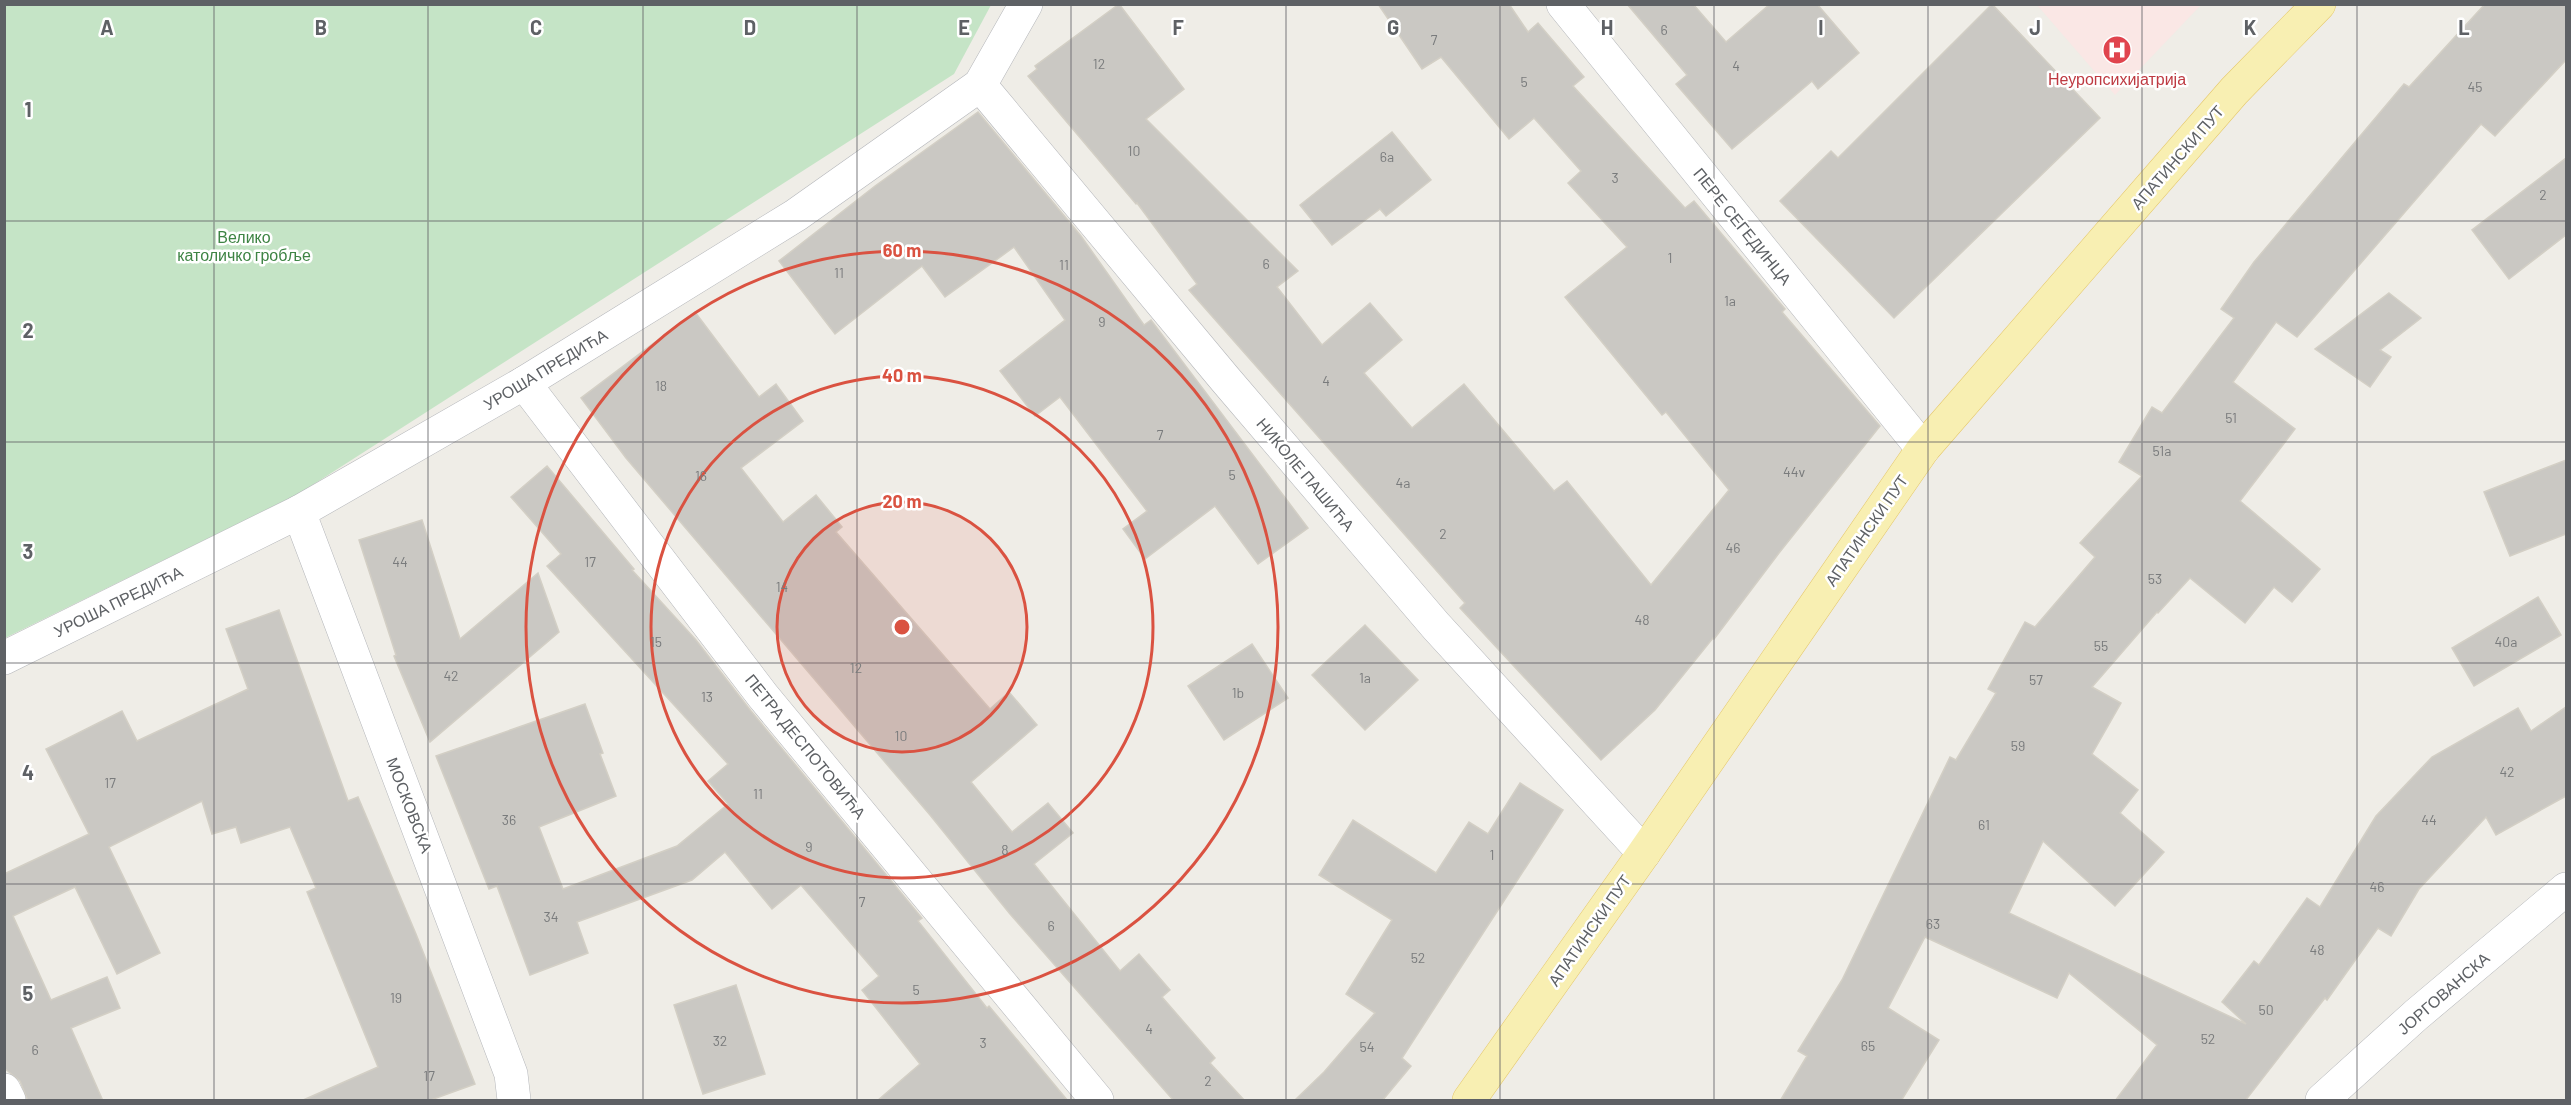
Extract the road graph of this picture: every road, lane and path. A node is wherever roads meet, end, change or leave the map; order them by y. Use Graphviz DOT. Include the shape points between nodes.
graph roads {
  1 [pos="1026,4"];
  2 [pos="1563,4"];
  3 [pos="2319,4"];
  4 [pos="980,85"];
  5 [pos="524,383"];
  6 [pos="1923,448"];
  7 [pos="299,512"];
  8 [pos="4,658"];
  9 [pos="1644,853"];
  10 [pos="2566,890"];
  11 [pos="4,1090"];
  12 [pos="9,1101"];
  13 [pos="514,1101"];
  14 [pos="1097,1101"];
  15 [pos="1469,1101"];
  16 [pos="2322,1101"];
  1 -- 4 [label="street, УРОША ПРЕДИЋА"];
  2 -- 6 [label="street, ПЕРЕ СЕГЕДИНЦА"];
  3 -- 6 [label="main road, АПАТИНСКИ ПУТ" via="2234,91"];
  4 -- 5 [label="street, УРОША ПРЕДИЋА" via="796,215"];
  4 -- 9 [label="street, НИКОЛЕ ПАШИЋА" via="1436,626"];
  5 -- 7 [label="street, УРОША ПРЕДИЋА"];
  5 -- 14 [label="street, ПЕТРА ДЕСПОТОВИЋА" via="763,696"];
  6 -- 9 [label="main road, АПАТИНСКИ ПУТ"];
  7 -- 8 [label="street, УРОША ПРЕДИЋА"];
  7 -- 13 [label="street, МОСКОВСКА" via="512,1074"];
  9 -- 15 [label="main road, АПАТИНСКИ ПУТ"];
  10 -- 16 [label="street, ЈОРГОВАНСКА"];
  11 -- 12 [label="street"];
}
